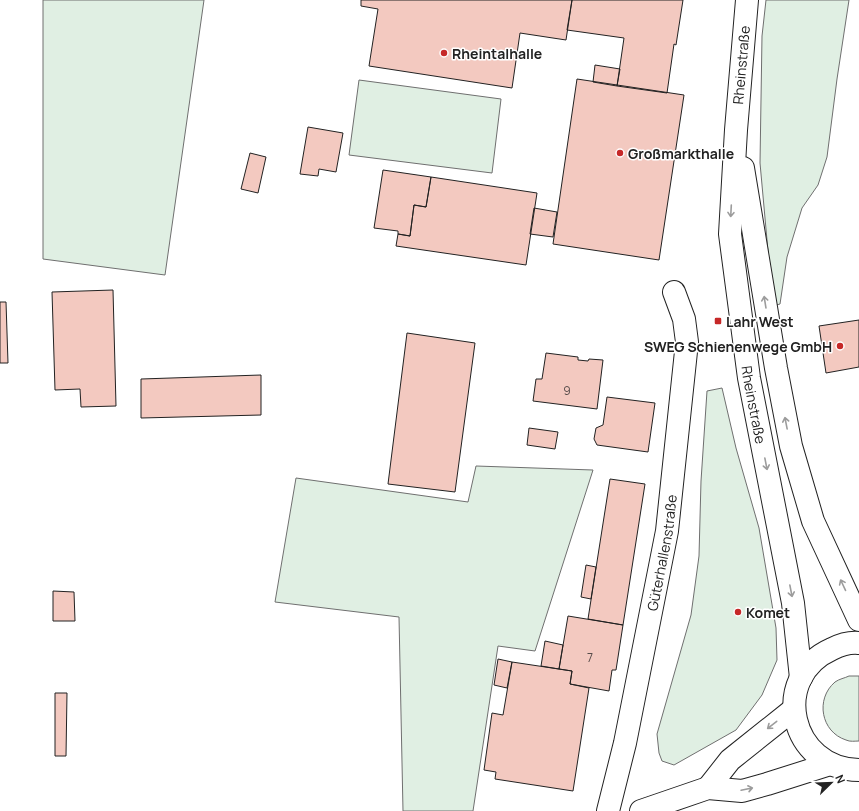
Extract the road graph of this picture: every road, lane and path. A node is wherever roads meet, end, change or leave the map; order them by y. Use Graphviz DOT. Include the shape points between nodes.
graph roads {
  1 [pos="747,0"];
  2 [pos="736,130"];
  3 [pos="674,292"];
  4 [pos="859,620"];
  5 [pos="859,643"];
  6 [pos="801,678"];
  7 [pos="794,709"];
  8 [pos="849,771"];
  9 [pos="708,788"];
  10 [pos="608,811"];
  11 [pos="641,811"];
  1 -- 2 [label="main road, Rheinstraße"];
  4 -- 2 [label="main road, Rheinstraße, one-way" via="813,521 791,446"];
  2 -- 6 [label="main road, Rheinstraße, one-way" via="730,234 749,378 793,603"];
  3 -- 10 [label="main road, Güterhallenstraße" via="684,319 687,342 667,531 625,743"];
  5 -- 6 [label="main road" via="839,646 823,653 810,664"];
  6 -- 7 [label="main road" via="795,693"];
  7 -- 8 [label="main road" via="797,726 804,741 816,754"];
  7 -- 9 [label="main road, one-way" via="730,760"];
  9 -- 8 [label="main road, one-way" via="742,790"];
  9 -- 11 [label="main road"];
}
